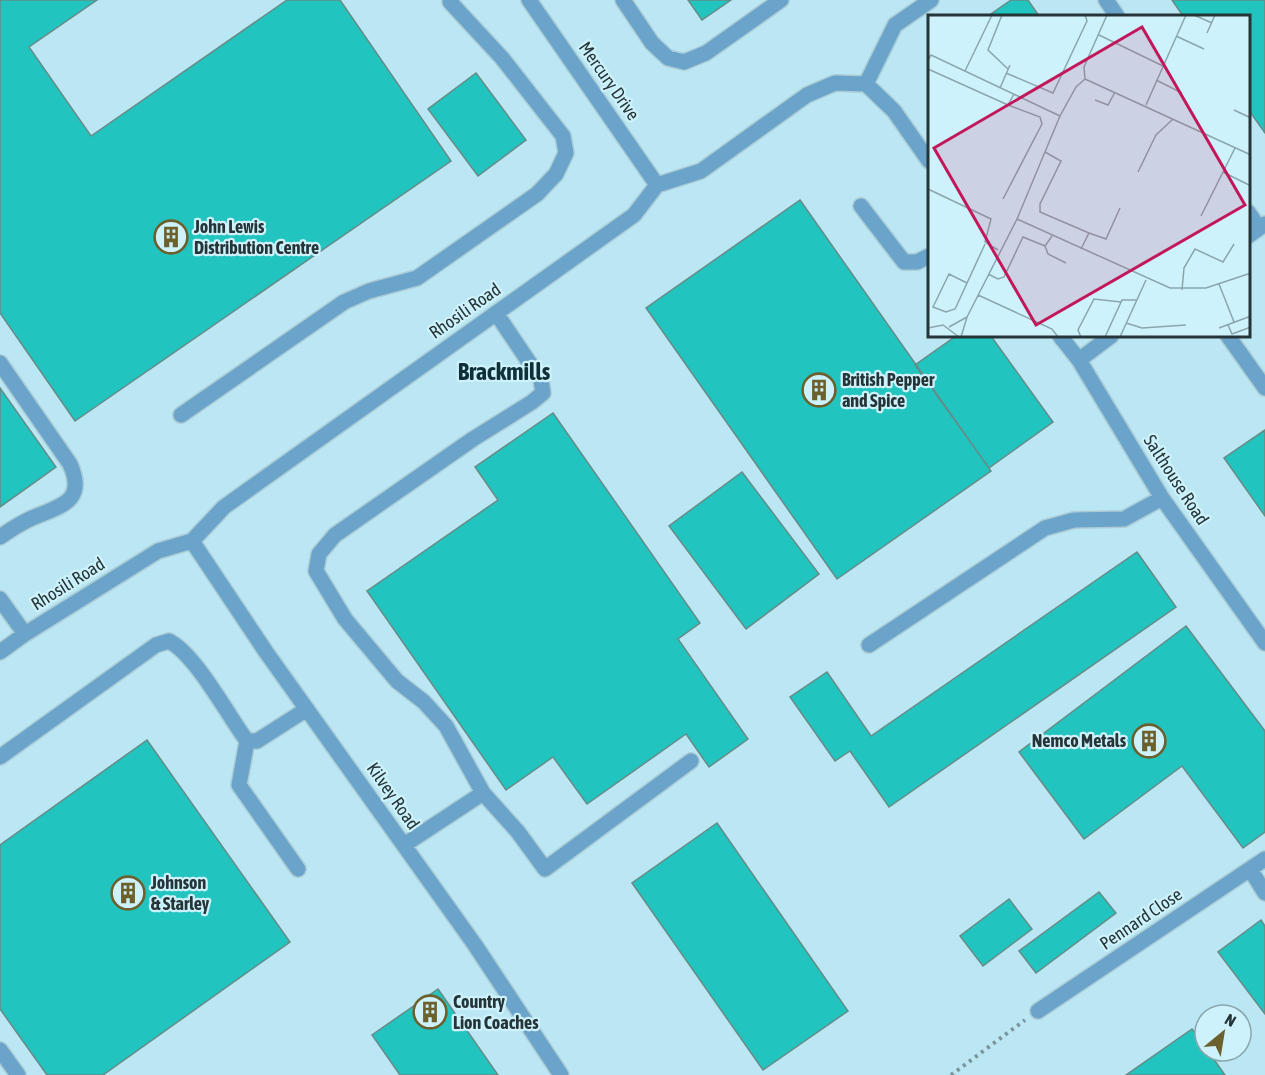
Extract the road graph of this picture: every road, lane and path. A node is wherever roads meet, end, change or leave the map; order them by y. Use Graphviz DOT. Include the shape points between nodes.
graph roads {
  1 [pos="529,0"];
  2 [pos="623,0"];
  3 [pos="781,0"];
  4 [pos="931,0"];
  5 [pos="1106,0"];
  6 [pos="451,1"];
  7 [pos="1116,15"];
  8 [pos="866,84"];
  9 [pos="928,160"];
  10 [pos="657,185"];
  11 [pos="861,206"];
  12 [pos="1250,216"];
  13 [pos="1258,230"];
  14 [pos="928,256"];
  15 [pos="496,313"];
  16 [pos="1062,338"];
  17 [pos="1109,338"];
  18 [pos="1229,338"];
  19 [pos="1079,360"];
  20 [pos="0,363"];
  21 [pos="1265,388"];
  22 [pos="181,415"];
  23 [pos="1162,498"];
  24 [pos="0,537"];
  25 [pos="192,541"];
  26 [pos="0,599"];
  27 [pos="25,634"];
  28 [pos="1265,643"];
  29 [pos="869,645"];
  30 [pos="0,652"];
  31 [pos="307,709"];
  32 [pos="247,741"];
  33 [pos="0,757"];
  34 [pos="691,761"];
  35 [pos="483,793"];
  36 [pos="404,845"];
  37 [pos="1265,859"];
  38 [pos="298,869"];
  39 [pos="1250,869"];
  40 [pos="1265,893"];
  41 [pos="1038,1011"];
  42 [pos="0,1050"];
  43 [pos="18,1075"];
  44 [pos="561,1075"];
  45 [pos="951,1075"];
  1 -- 10 [label="street, Mercury Drive"];
  2 -- 3 [label="street" via="652,43 668,58 684,62 706,53"];
  4 -- 8 [label="street" via="895,25"];
  5 -- 7 [label="street"];
  6 -- 22 [label="street" via="563,136 566,153 556,174 537,194 417,278 344,302"];
  8 -- 9 [label="street" via="894,111"];
  8 -- 10 [label="street" via="835,83 807,95 701,171"];
  10 -- 15 [label="street, Rhosili Road" via="634,215"];
  11 -- 14 [label="street" via="904,262"];
  12 -- 13 [label="street"];
  15 -- 25 [label="street, Rhosili Road" via="224,507"];
  15 -- 35 [label="street" via="541,380 543,393 335,535 319,554 316,572 345,619 397,681 446,726"];
  16 -- 19 [label="street, Salthouse Road"];
  17 -- 19 [label="street"];
  18 -- 21 [label="street"];
  19 -- 23 [label="street, Salthouse Road"];
  20 -- 24 [label="street" via="70,464 76,486 67,501"];
  23 -- 28 [label="street, Salthouse Road"];
  23 -- 29 [label="street" via="1124,519 1074,519 1045,528"];
  25 -- 27 [label="street, Rhosili Road" via="158,551"];
  25 -- 31 [label="street, Kilvey Road"];
  26 -- 27 [label="street"];
  27 -- 30 [label="street, Rhosili Road"];
  31 -- 32 [label="street" via="257,741"];
  31 -- 36 [label="street, Kilvey Road"];
  32 -- 33 [label="street" via="200,672 178,645 169,641 156,645"];
  32 -- 38 [label="street" via="239,785"];
  34 -- 35 [label="street" via="545,869"];
  35 -- 36 [label="street"];
  36 -- 44 [label="street, Kilvey Road"];
  37 -- 39 [label="street, Pennard Close"];
  39 -- 40 [label="street"];
  39 -- 41 [label="street, Pennard Close"];
  41 -- 45 [label="path"];
  42 -- 43 [label="street"];
}
